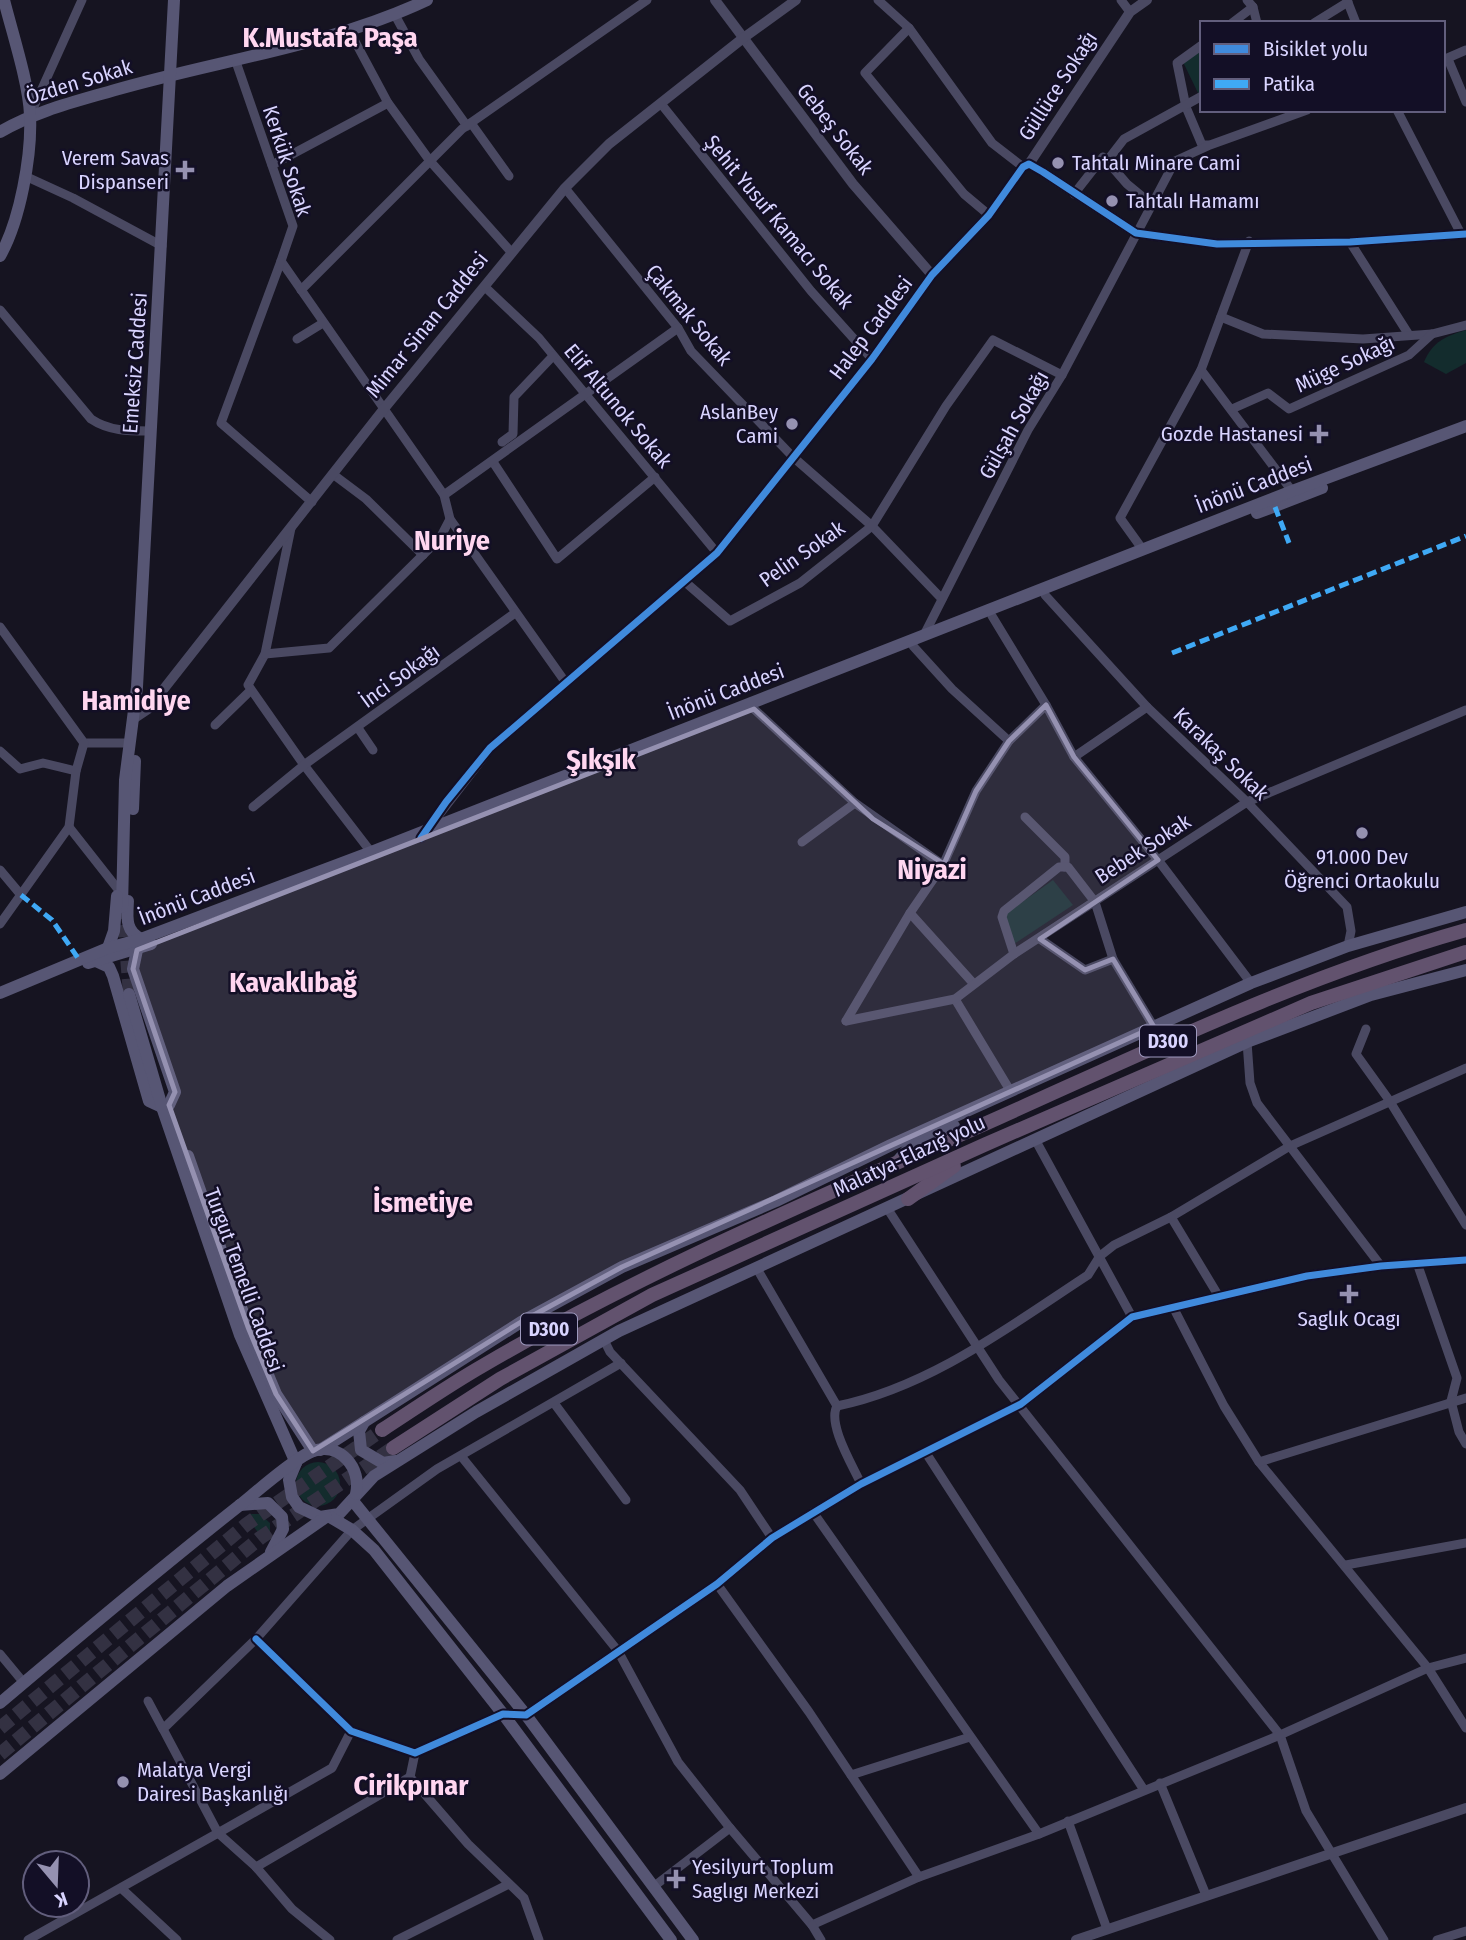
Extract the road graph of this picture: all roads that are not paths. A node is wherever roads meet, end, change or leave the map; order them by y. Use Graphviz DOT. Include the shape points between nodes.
graph roads {
  1 [pos="5,0"];
  2 [pos="82,0"];
  3 [pos="174,0"];
  4 [pos="427,0"];
  5 [pos="647,0"];
  6 [pos="715,0"];
  7 [pos="796,0"];
  8 [pos="878,0"];
  9 [pos="1121,0"];
  10 [pos="1147,0"];
  11 [pos="1347,1"];
  12 [pos="1250,4"];
  13 [pos="1130,12"];
  14 [pos="395,15"];
  15 [pos="1234,21"];
  16 [pos="1256,21"];
  17 [pos="1317,21"];
  18 [pos="1355,21"];
  19 [pos="909,28"];
  20 [pos="350,32"];
  21 [pos="742,39"];
  22 [pos="1200,46"];
  23 [pos="1466,50"];
  24 [pos="235,59"];
  25 [pos="1445,59"];
  26 [pos="171,74"];
  27 [pos="1200,97"];
  28 [pos="1466,102"];
  29 [pos="388,103"];
  30 [pos="662,104"];
  31 [pos="1186,107"];
  32 [pos="1301,112"];
  33 [pos="1398,112"];
  34 [pos="31,114"];
  35 [pos="469,125"];
  36 [pos="0,132"];
  37 [pos="1210,145"];
  38 [pos="430,161"];
  39 [pos="1107,161"];
  40 [pos="272,165"];
  41 [pos="1026,166"];
  42 [pos="25,176"];
  43 [pos="509,176"];
  44 [pos="565,188"];
  45 [pos="1074,194"];
  46 [pos="1150,204"];
  47 [pos="989,215"];
  48 [pos="1136,233"];
  49 [pos="1463,234"];
  50 [pos="1249,241"];
  51 [pos="1350,242"];
  52 [pos="162,246"];
  53 [pos="512,253"];
  54 [pos="0,256"];
  55 [pos="281,261"];
  56 [pos="932,275"];
  57 [pos="485,287"];
  58 [pos="301,290"];
  59 [pos="0,310"];
  60 [pos="1221,317"];
  61 [pos="323,323"];
  62 [pos="1466,324"];
  63 [pos="678,328"];
  64 [pos="1432,334"];
  65 [pos="1409,335"];
  66 [pos="297,339"];
  67 [pos="553,356"];
  68 [pos="872,359"];
  69 [pos="1201,370"];
  70 [pos="1062,375"];
  71 [pos="586,396"];
  72 [pos="1232,409"];
  73 [pos="383,410"];
  74 [pos="1466,426"];
  75 [pos="149,431"];
  76 [pos="1466,433"];
  77 [pos="502,442"];
  78 [pos="793,457"];
  79 [pos="493,462"];
  80 [pos="334,475"];
  81 [pos="655,477"];
  82 [pos="1292,491"];
  83 [pos="444,495"];
  84 [pos="312,502"];
  85 [pos="450,519"];
  86 [pos="872,526"];
  87 [pos="291,527"];
  88 [pos="1143,550"];
  89 [pos="717,553"];
  90 [pos="423,555"];
  91 [pos="684,580"];
  92 [pos="1045,595"];
  93 [pos="942,599"];
  94 [pos="515,613"];
  95 [pos="992,616"];
  96 [pos="0,627"];
  97 [pos="924,635"];
  98 [pos="913,646"];
  99 [pos="265,654"];
  100 [pos="566,683"];
  101 [pos="250,691"];
  102 [pos="1046,705"];
  103 [pos="1147,708"];
  104 [pos="754,709"];
  105 [pos="1466,709"];
  106 [pos="132,724"];
  107 [pos="215,725"];
  108 [pos="358,728"];
  109 [pos="1009,741"];
  110 [pos="84,743"];
  111 [pos="128,743"];
  112 [pos="373,750"];
  113 [pos="0,751"];
  114 [pos="1074,757"];
  115 [pos="304,765"];
  116 [pos="76,771"];
  117 [pos="1247,802"];
  118 [pos="855,803"];
  119 [pos="253,807"];
  120 [pos="1025,817"];
  121 [pos="69,827"];
  122 [pos="425,833"];
  123 [pos="802,842"];
  124 [pos="371,852"];
  125 [pos="1158,860"];
  126 [pos="943,865"];
  127 [pos="1065,867"];
  128 [pos="0,870"];
  129 [pos="117,888"];
  130 [pos="21,895"];
  131 [pos="1094,902"];
  132 [pos="122,911"];
  133 [pos="1466,912"];
  134 [pos="910,913"];
  135 [pos="0,925"];
  136 [pos="1466,928"];
  137 [pos="1406,931"];
  138 [pos="1040,939"];
  139 [pos="139,944"];
  140 [pos="1348,946"];
  141 [pos="107,948"];
  142 [pos="1466,952"];
  143 [pos="1014,954"];
  144 [pos="1113,960"];
  145 [pos="1466,960"];
  146 [pos="96,961"];
  147 [pos="1425,964"];
  148 [pos="134,969"];
  149 [pos="1466,970"];
  150 [pos="113,976"];
  151 [pos="973,983"];
  152 [pos="1251,983"];
  153 [pos="0,993"];
  154 [pos="0,999"];
  155 [pos="955,999"];
  156 [pos="1154,1027"];
  157 [pos="1366,1029"];
  158 [pos="1247,1042"];
  159 [pos="1466,1068"];
  160 [pos="1011,1092"];
  161 [pos="1389,1100"];
  162 [pos="166,1106"];
  163 [pos="978,1106"];
  164 [pos="1036,1141"];
  165 [pos="984,1145"];
  166 [pos="1290,1146"];
  167 [pos="897,1163"];
  168 [pos="908,1199"];
  169 [pos="887,1208"];
  170 [pos="1171,1217"];
  171 [pos="1466,1225"];
  172 [pos="1100,1256"];
  173 [pos="1466,1260"];
  174 [pos="1417,1263"];
  175 [pos="1381,1266"];
  176 [pos="756,1267"];
  177 [pos="1218,1295"];
  178 [pos="1174,1307"];
  179 [pos="1132,1317"];
  180 [pos="604,1340"];
  181 [pos="978,1348"];
  182 [pos="621,1363"];
  183 [pos="1466,1398"];
  184 [pos="1451,1401"];
  185 [pos="554,1403"];
  186 [pos="1021,1404"];
  187 [pos="837,1406"];
  188 [pos="366,1419"];
  189 [pos="382,1430"];
  190 [pos="1466,1444"];
  191 [pos="317,1451"];
  192 [pos="926,1453"];
  193 [pos="396,1454"];
  194 [pos="461,1456"];
  195 [pos="1259,1462"];
  196 [pos="296,1463"];
  197 [pos="861,1484"];
  198 [pos="354,1497"];
  199 [pos="626,1500"];
  200 [pos="240,1505"];
  201 [pos="813,1512"];
  202 [pos="328,1517"];
  203 [pos="366,1521"];
  204 [pos="352,1530"];
  205 [pos="772,1538"];
  206 [pos="1466,1543"];
  207 [pos="270,1556"];
  208 [pos="1346,1565"];
  209 [pos="717,1584"];
  210 [pos="256,1639"];
  211 [pos="618,1651"];
  212 [pos="0,1654"];
  213 [pos="1466,1658"];
  214 [pos="1428,1668"];
  215 [pos="24,1682"];
  216 [pos="148,1701"];
  217 [pos="0,1703"];
  218 [pos="503,1714"];
  219 [pos="526,1715"];
  220 [pos="1466,1728"];
  221 [pos="163,1729"];
  222 [pos="351,1731"];
  223 [pos="1280,1735"];
  224 [pos="970,1737"];
  225 [pos="415,1754"];
  226 [pos="0,1773"];
  227 [pos="851,1775"];
  228 [pos="410,1777"];
  229 [pos="1160,1783"];
  230 [pos="1144,1790"];
  231 [pos="1466,1808"];
  232 [pos="1068,1821"];
  233 [pos="730,1828"];
  234 [pos="218,1833"];
  235 [pos="1039,1834"];
  236 [pos="1328,1853"];
  237 [pos="256,1867"];
  238 [pos="919,1877"];
  239 [pos="509,1884"];
  240 [pos="653,1886"];
  241 [pos="121,1888"];
  242 [pos="1206,1895"];
  243 [pos="812,1925"];
  244 [pos="1107,1929"];
  245 [pos="1466,1931"];
  246 [pos="28,1940"];
  247 [pos="177,1940"];
  248 [pos="330,1940"];
  249 [pos="397,1940"];
  250 [pos="539,1940"];
  251 [pos="671,1940"];
  252 [pos="693,1940"];
  253 [pos="821,1940"];
  254 [pos="1076,1940"];
  255 [pos="1384,1940"];
  256 [pos="1437,1940"];
  1 -- 34 [label="main road"];
  2 -- 34 [label="street"];
  3 -- 26 [label="main road, Emeksiz Caddesi"];
  4 -- 14 [label="main road, Özden Sokak"];
  5 -- 35 [label="street"];
  6 -- 21 [label="street, Gebeş Sokak"];
  7 -- 21 [label="street, Mimar Sinan Caddesi"];
  8 -- 19 [label="street"];
  9 -- 13 [label="street"];
  10 -- 13 [label="street, Güllüce Sokağı"];
  11 -- 17 [label="street"];
  11 -- 18 [label="street"];
  12 -- 15 [label="street"];
  12 -- 16 [label="street"];
  13 -- 41 [label="street, Güllüce Sokağı"];
  14 -- 20 [label="main road, Özden Sokak"];
  14 -- 35 [label="street" via="419,60"];
  19 -- 41 [label="street" via="992,143"];
  19 -- 47 [label="street" via="865,73 964,194"];
  20 -- 24 [label="main road, Özden Sokak"];
  20 -- 29 [label="street"];
  21 -- 30 [label="street, Mimar Sinan Caddesi"];
  21 -- 56 [label="street, Gebeş Sokak" via="853,184"];
  22 -- 31 [label="street" via="1177,63"];
  23 -- 25 [label="street"];
  24 -- 26 [label="main road, Özden Sokak"];
  24 -- 40 [label="street, Kerkük Sokak"];
  25 -- 28 [label="street"];
  26 -- 34 [label="main road, Özden Sokak"];
  26 -- 52 [label="main road, Emeksiz Caddesi"];
  27 -- 31 [label="street"];
  29 -- 38 [label="street"];
  29 -- 40 [label="street"];
  30 -- 44 [label="street, Mimar Sinan Caddesi" via="609,144"];
  30 -- 68 [label="street, Şehit Yusuf Kamacı Sokak"];
  31 -- 37 [label="street" via="1202,145"];
  31 -- 39 [label="street" via="1124,139"];
  32 -- 37 [label="street, Gülşah Sokağı"];
  33 -- 49 [label="street"];
  34 -- 36 [label="main road, Özden Sokak"];
  34 -- 42 [label="main road"];
  35 -- 38 [label="street"];
  35 -- 43 [label="street"];
  37 -- 46 [label="street, Gülşah Sokağı" via="1175,161"];
  38 -- 53 [label="street"];
  38 -- 58 [label="street"];
  39 -- 45 [label="street" via="1103,157"];
  39 -- 46 [label="street"];
  40 -- 55 [label="street, Kerkük Sokak" via="293,226"];
  41 -- 45 [label="street"];
  41 -- 47 [label="street, Halep Caddesi"];
  42 -- 52 [label="street"];
  42 -- 54 [label="main road"];
  44 -- 53 [label="street, Mimar Sinan Caddesi"];
  44 -- 63 [label="street, Çakmak Sokak"];
  45 -- 48 [label="street"];
  46 -- 48 [label="street, Gülşah Sokağı"];
  47 -- 56 [label="street, Halep Caddesi"];
  48 -- 50 [label="street" via="1217,244"];
  48 -- 70 [label="street, Gülşah Sokağı"];
  49 -- 51 [label="street"];
  50 -- 51 [label="street"];
  50 -- 60 [label="street"];
  51 -- 65 [label="street"];
  52 -- 75 [label="main road, Emeksiz Caddesi"];
  53 -- 57 [label="street, Mimar Sinan Caddesi"];
  55 -- 58 [label="street"];
  55 -- 84 [label="street, Kerkük Sokak" via="221,423"];
  56 -- 68 [label="street, Halep Caddesi"];
  57 -- 67 [label="street, Elif Altunok Sokak"];
  57 -- 73 [label="street, Mimar Sinan Caddesi"];
  58 -- 61 [label="street"];
  59 -- 75 [label="street" via="91,419 125,431"];
  60 -- 65 [label="street" via="1264,334 1363,339"];
  60 -- 69 [label="street"];
  61 -- 66 [label="street"];
  61 -- 73 [label="street"];
  62 -- 64 [label="street"];
  63 -- 71 [label="street"];
  63 -- 78 [label="street, Çakmak Sokak" via="691,351"];
  64 -- 65 [label="street"];
  64 -- 72 [label="street, Müge Sokağı" via="1409,355 1289,409 1268,393"];
  67 -- 71 [label="street, Elif Altunok Sokak"];
  67 -- 77 [label="street" via="513,397 513,434"];
  68 -- 78 [label="street, Halep Caddesi"];
  69 -- 72 [label="street"];
  69 -- 88 [label="street" via="1120,518"];
  70 -- 86 [label="street" via="993,340"];
  70 -- 93 [label="street, Gülşah Sokağı" via="1028,430"];
  71 -- 79 [label="street"];
  71 -- 81 [label="street, Elif Altunok Sokak"];
  72 -- 82 [label="street"];
  73 -- 80 [label="street, Mimar Sinan Caddesi"];
  73 -- 83 [label="street"];
  74 -- 82 [label="main road, İnönü Caddesi"];
  75 -- 106 [label="main road, Emeksiz Caddesi"];
  76 -- 92 [label="main road, İnönü Caddesi"];
  78 -- 86 [label="street, Çakmak Sokak"];
  78 -- 89 [label="street, Halep Caddesi"];
  79 -- 81 [label="street" via="557,559"];
  79 -- 83 [label="street"];
  80 -- 84 [label="street, Mimar Sinan Caddesi"];
  80 -- 90 [label="street" via="366,499"];
  81 -- 89 [label="street, Elif Altunok Sokak"];
  82 -- 88 [label="main road, İnönü Caddesi"];
  83 -- 85 [label="street"];
  84 -- 87 [label="street, Mimar Sinan Caddesi"];
  85 -- 90 [label="street"];
  85 -- 94 [label="street"];
  86 -- 91 [label="street, Pelin Sokak" via="800,583 730,621"];
  86 -- 93 [label="street, Çakmak Sokak"];
  87 -- 99 [label="street"];
  87 -- 106 [label="street, Mimar Sinan Caddesi"];
  88 -- 97 [label="main road, İnönü Caddesi"];
  89 -- 91 [label="street, Halep Caddesi"];
  90 -- 99 [label="street" via="329,648"];
  91 -- 100 [label="street, Halep Caddesi"];
  92 -- 95 [label="main road, İnönü Caddesi"];
  92 -- 103 [label="street, Karakaş Sokak"];
  93 -- 97 [label="street, Gülşah Sokağı"];
  94 -- 100 [label="street"];
  94 -- 108 [label="street, İnci Sokağı"];
  95 -- 98 [label="main road, İnönü Caddesi"];
  95 -- 102 [label="street"];
  96 -- 110 [label="street"];
  97 -- 122 [label="main road, İnönü Caddesi"];
  98 -- 104 [label="main road, İnönü Caddesi"];
  98 -- 109 [label="street"];
  99 -- 101 [label="street" via="248,685"];
  100 -- 122 [label="street, Halep Caddesi" via="490,748"];
  101 -- 107 [label="street"];
  101 -- 115 [label="street"];
  102 -- 109 [label="street"];
  102 -- 114 [label="street"];
  103 -- 114 [label="street"];
  103 -- 117 [label="street, Karakaş Sokak"];
  104 -- 118 [label="street"];
  104 -- 122 [label="main road, İnönü Caddesi"];
  105 -- 117 [label="street, Bebek Sokak"];
  106 -- 111 [label="main road, Emeksiz Caddesi"];
  106 -- 132 [label="main road, Emeksiz Caddesi" via="135,753"];
  108 -- 112 [label="street"];
  108 -- 115 [label="street, İnci Sokağı"];
  109 -- 126 [label="street" via="976,791"];
  110 -- 111 [label="street"];
  110 -- 116 [label="street"];
  111 -- 129 [label="main road, Emeksiz Caddesi" via="122,762"];
  111 -- 132 [label="main road, Emeksiz Caddesi"];
  113 -- 116 [label="street" via="20,769 43,763"];
  114 -- 125 [label="street"];
  115 -- 119 [label="street, İnci Sokağı"];
  115 -- 124 [label="street"];
  116 -- 121 [label="street"];
  117 -- 125 [label="street, Bebek Sokak"];
  117 -- 140 [label="street, Karakaş Sokak" via="1347,907"];
  118 -- 123 [label="street"];
  118 -- 126 [label="street"];
  120 -- 127 [label="street" via="1065,857"];
  121 -- 129 [label="street"];
  121 -- 130 [label="street"];
  122 -- 124 [label="main road, İnönü Caddesi"];
  122 -- 139 [label="main road, İnönü Caddesi"];
  124 -- 139 [label="main road, İnönü Caddesi"];
  125 -- 131 [label="street, Bebek Sokak"];
  125 -- 152 [label="street"];
  126 -- 134 [label="street"];
  127 -- 131 [label="street"];
  127 -- 143 [label="street" via="1059,867 1004,911"];
  128 -- 130 [label="street"];
  129 -- 132 [label="main road, Emeksiz Caddesi"];
  130 -- 135 [label="street"];
  131 -- 138 [label="street, Bebek Sokak"];
  131 -- 144 [label="street"];
  132 -- 139 [label="main road"];
  132 -- 141 [label="main road, Emeksiz Caddesi"];
  133 -- 137 [label="main road"];
  134 -- 151 [label="street"];
  134 -- 155 [label="street" via="846,1021"];
  136 -- 137 [label="main road"];
  136 -- 167 [label="highway, D300" via="1248,1005"];
  137 -- 140 [label="main road"];
  138 -- 143 [label="street, Bebek Sokak"];
  138 -- 144 [label="street" via="1085,970"];
  139 -- 141 [label="main road, İnönü Caddesi"];
  139 -- 146 [label="main road"];
  139 -- 148 [label="main road, Turgut Temelli Caddesi"];
  140 -- 152 [label="main road"];
  141 -- 153 [label="main road, İnönü Caddesi"];
  142 -- 147 [label="highway, Malatya-Elazığ yolu / D300"];
  143 -- 151 [label="street, Bebek Sokak"];
  144 -- 156 [label="street"];
  145 -- 147 [label="main road"];
  146 -- 150 [label="main road" via="109,967"];
  146 -- 154 [label="main road"];
  147 -- 165 [label="highway, Malatya-Elazığ yolu / D300" via="1311,1003"];
  148 -- 150 [label="main road" via="124,967"];
  148 -- 162 [label="main road, Turgut Temelli Caddesi" via="175,1092"];
  149 -- 158 [label="main road" via="1371,995"];
  150 -- 162 [label="main road, Turgut Temelli Caddesi" via="149,1101"];
  151 -- 155 [label="street, Bebek Sokak"];
  152 -- 156 [label="main road"];
  155 -- 160 [label="street"];
  156 -- 160 [label="main road"];
  157 -- 161 [label="street" via="1356,1054"];
  158 -- 164 [label="main road"];
  158 -- 166 [label="street" via="1250,1083 1257,1103"];
  159 -- 161 [label="street"];
  160 -- 163 [label="main road"];
  161 -- 166 [label="street"];
  161 -- 171 [label="street"];
  162 -- 162 [label="main road, Turgut Temelli Caddesi" via="130,994"];
  162 -- 191 [label="main road, Turgut Temelli Caddesi" via="276,1394"];
  162 -- 196 [label="main road, Turgut Temelli Caddesi" via="240,1335"];
  163 -- 167 [label="main road" via="968,1119 909,1148"];
  163 -- 188 [label="main road" via="570,1293"];
  164 -- 168 [label="main road"];
  164 -- 172 [label="street"];
  165 -- 168 [label="highway"];
  165 -- 193 [label="highway, Malatya-Elazığ yolu / D300" via="652,1295 500,1379"];
  166 -- 170 [label="street"];
  166 -- 175 [label="street"];
  167 -- 189 [label="highway, D300" via="629,1287 483,1366"];
  168 -- 169 [label="main road"];
  169 -- 176 [label="main road"];
  169 -- 181 [label="street"];
  170 -- 172 [label="street"];
  170 -- 177 [label="street"];
  172 -- 179 [label="street"];
  172 -- 181 [label="street" via="1088,1275"];
  173 -- 174 [label="street"];
  174 -- 175 [label="street"];
  174 -- 184 [label="street" via="1457,1378"];
  175 -- 177 [label="street"];
  176 -- 180 [label="main road"];
  176 -- 187 [label="street"];
  177 -- 178 [label="street"];
  178 -- 179 [label="street"];
  178 -- 195 [label="street" via="1224,1406"];
  179 -- 186 [label="street"];
  180 -- 182 [label="street"];
  180 -- 193 [label="main road"];
  181 -- 186 [label="street"];
  181 -- 187 [label="street" via="894,1389"];
  182 -- 185 [label="street"];
  182 -- 205 [label="street" via="740,1490"];
  183 -- 184 [label="street"];
  184 -- 190 [label="street"];
  184 -- 195 [label="street"];
  185 -- 194 [label="street"];
  185 -- 199 [label="street"];
  186 -- 192 [label="street"];
  186 -- 223 [label="street"];
  187 -- 197 [label="street" via="834,1424"];
  188 -- 191 [label="main road"];
  188 -- 193 [label="main road" via="359,1431 362,1450 383,1463"];
  191 -- 196 [label="main road"];
  191 -- 198 [label="main road" via="335,1451 353,1465 357,1479"];
  192 -- 197 [label="street"];
  192 -- 230 [label="street"];
  193 -- 198 [label="main road"];
  194 -- 203 [label="street"];
  194 -- 211 [label="street"];
  195 -- 208 [label="street"];
  196 -- 200 [label="main road"];
  196 -- 202 [label="main road" via="289,1480 292,1497 307,1513"];
  197 -- 201 [label="street"];
  198 -- 202 [label="main road" via="339,1514"];
  198 -- 203 [label="main road"];
  200 -- 207 [label="main road" via="268,1503 282,1517 283,1529"];
  200 -- 215 [label="main road"];
  201 -- 205 [label="street"];
  201 -- 224 [label="street"];
  202 -- 204 [label="main road"];
  202 -- 207 [label="main road"];
  203 -- 204 [label="street"];
  203 -- 219 [label="main road"];
  204 -- 210 [label="street"];
  204 -- 218 [label="main road" via="374,1550"];
  205 -- 209 [label="street"];
  206 -- 208 [label="street"];
  207 -- 226 [label="main road" via="227,1586"];
  208 -- 214 [label="street"];
  209 -- 211 [label="street"];
  209 -- 227 [label="street"];
  210 -- 221 [label="street"];
  210 -- 222 [label="street"];
  211 -- 219 [label="street"];
  211 -- 233 [label="street" via="678,1762"];
  212 -- 215 [label="street"];
  213 -- 214 [label="street"];
  214 -- 220 [label="street"];
  214 -- 223 [label="street"];
  215 -- 217 [label="main road"];
  216 -- 221 [label="street"];
  218 -- 219 [label="street"];
  218 -- 225 [label="street"];
  218 -- 251 [label="main road"];
  219 -- 240 [label="main road"];
  221 -- 234 [label="street"];
  222 -- 225 [label="street"];
  222 -- 234 [label="street" via="332,1768"];
  223 -- 229 [label="street"];
  223 -- 236 [label="street" via="1306,1811"];
  224 -- 227 [label="street"];
  224 -- 235 [label="street"];
  225 -- 228 [label="street"];
  227 -- 238 [label="street"];
  228 -- 237 [label="street"];
  228 -- 239 [label="street"];
  229 -- 230 [label="street"];
  229 -- 242 [label="street"];
  230 -- 232 [label="street"];
  231 -- 236 [label="street"];
  232 -- 235 [label="street"];
  232 -- 244 [label="street"];
  233 -- 240 [label="street"];
  233 -- 243 [label="street"];
  234 -- 237 [label="street"];
  234 -- 241 [label="street"];
  235 -- 238 [label="street"];
  236 -- 242 [label="street"];
  236 -- 255 [label="street"];
  237 -- 248 [label="street" via="292,1909"];
  238 -- 243 [label="street"];
  239 -- 249 [label="street"];
  239 -- 250 [label="street" via="524,1898"];
  240 -- 252 [label="main road"];
  241 -- 246 [label="street"];
  241 -- 247 [label="street"];
  242 -- 244 [label="street"];
  243 -- 253 [label="street"];
  244 -- 254 [label="street"];
  245 -- 256 [label="street"];
}
